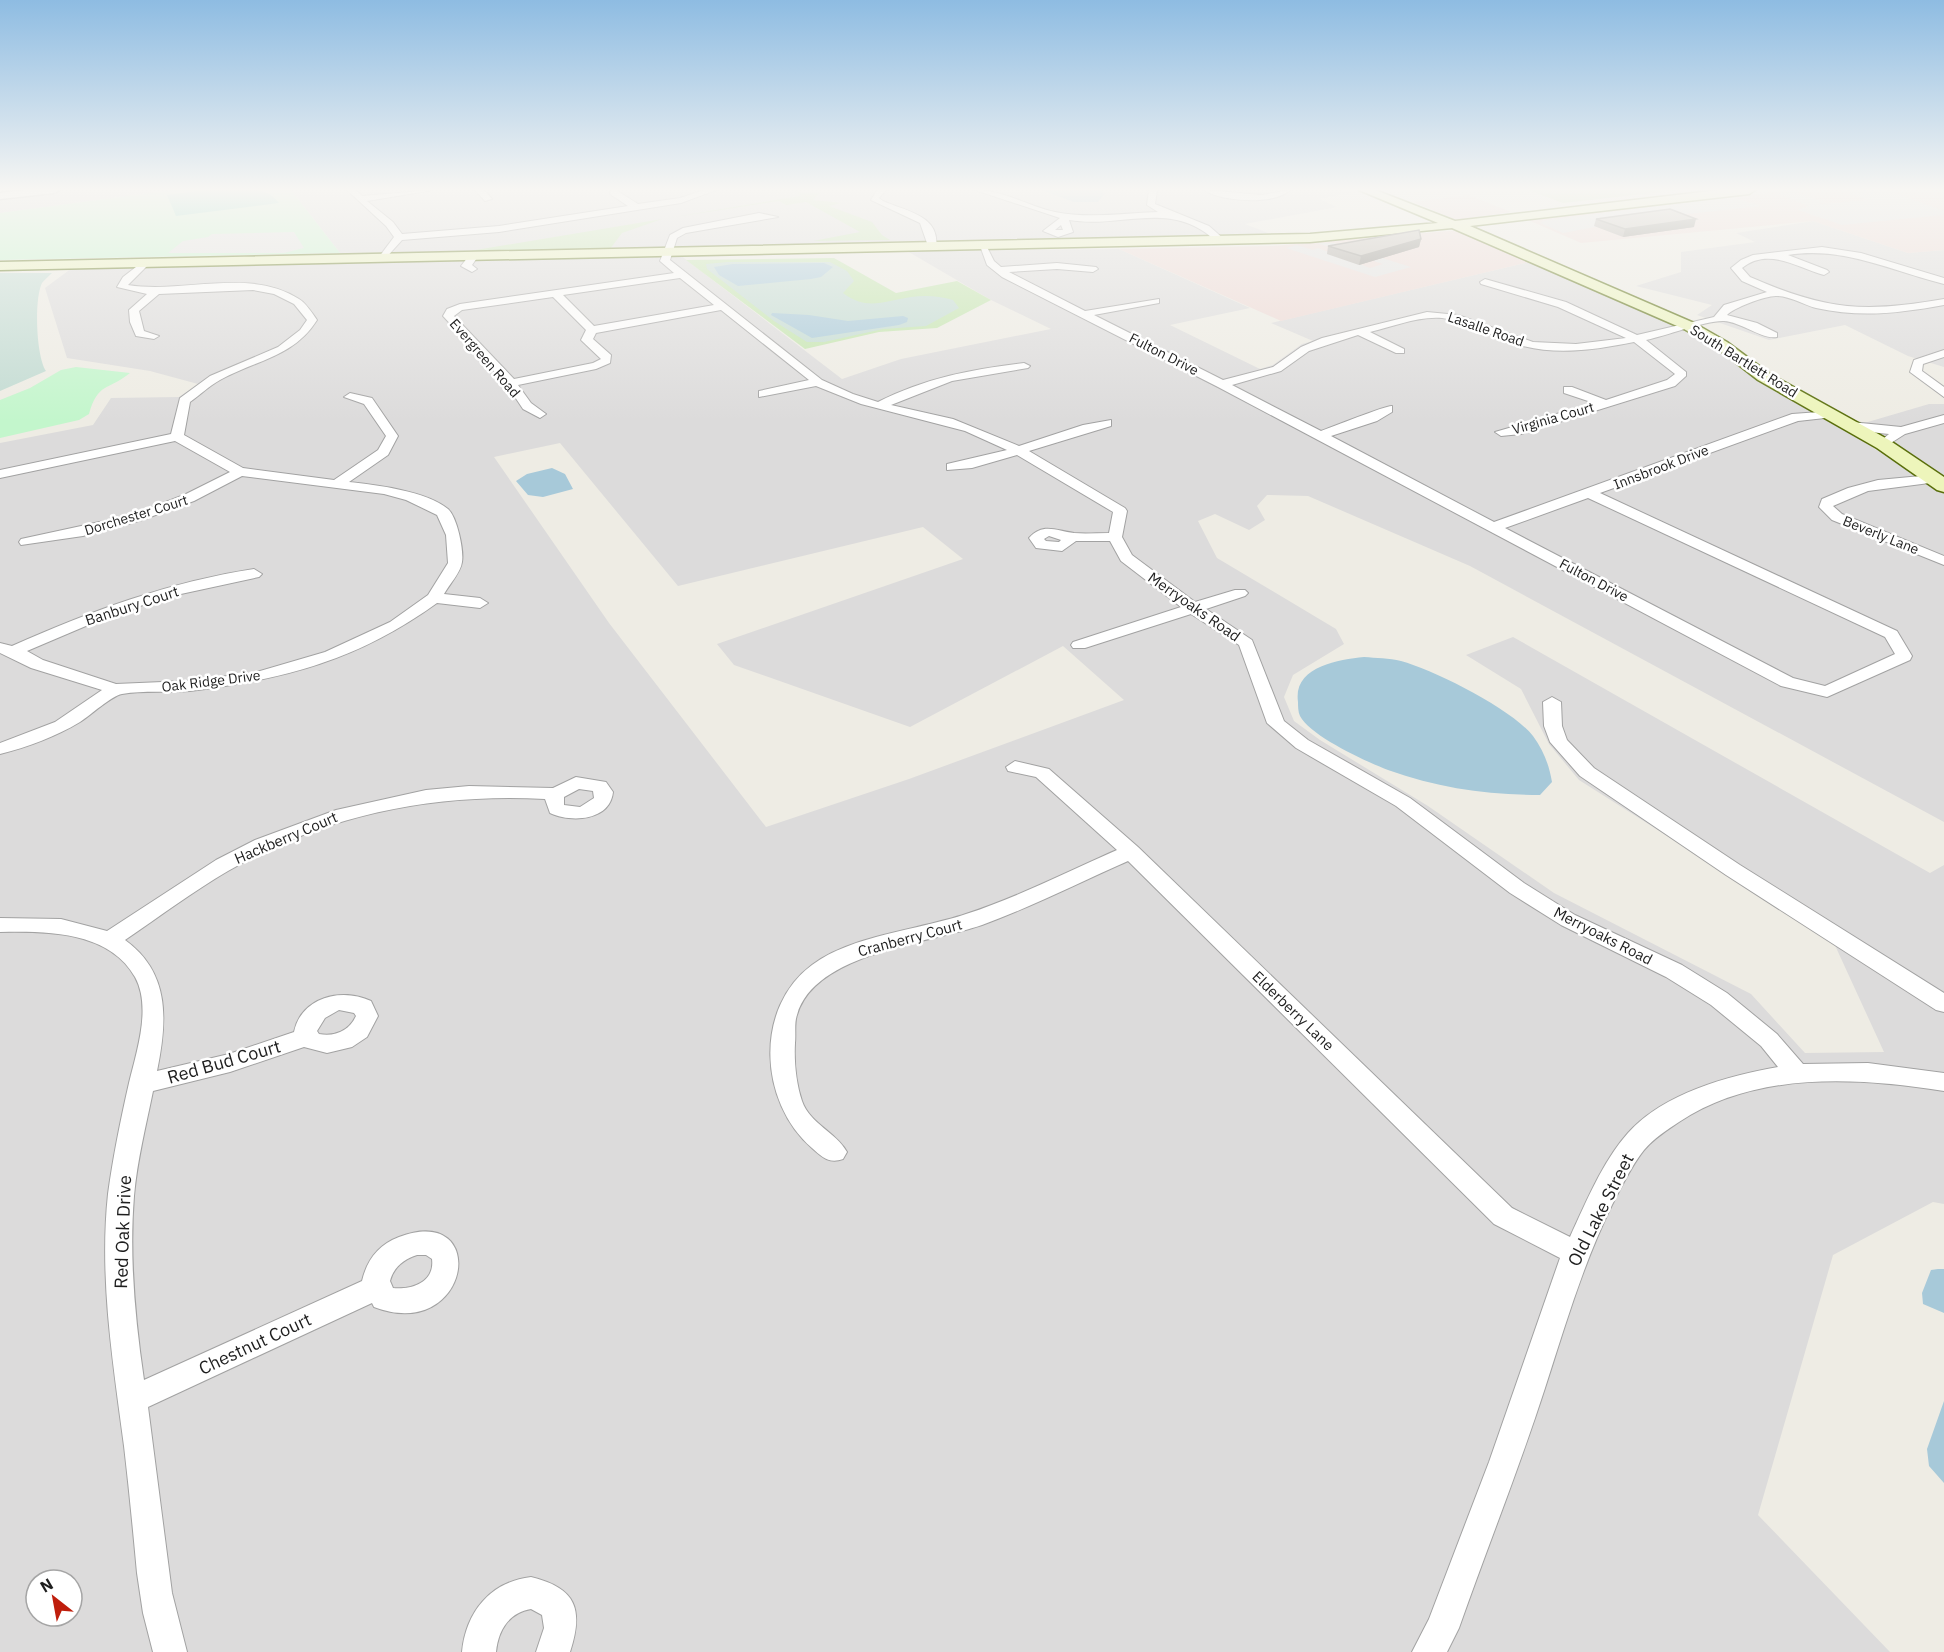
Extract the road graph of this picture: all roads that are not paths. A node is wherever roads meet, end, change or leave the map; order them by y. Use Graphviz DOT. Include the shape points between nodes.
graph roads {
  1 [pos="140,267"];
  2 [pos="468,267"];
  3 [pos="672,267"];
  4 [pos="995,267"];
  5 [pos="1041,267"];
  6 [pos="1070,267"];
  7 [pos="1553,267"];
  8 [pos="1737,267"];
  9 [pos="1810,267"];
  10 [pos="1895,267"];
  11 [pos="472,269"];
  12 [pos="1093,269"];
  13 [pos="998,270"];
  14 [pos="1824,272"];
  15 [pos="681,275"];
  16 [pos="1944,280"];
  17 [pos="1485,282"];
  18 [pos="155,292"];
  19 [pos="1776,292"];
  20 [pos="556,294"];
  21 [pos="1155,301"];
  22 [pos="1944,302"];
  23 [pos="722,307"];
  24 [pos="1085,314"];
  25 [pos="1720,317"];
  26 [pos="1689,326"];
  27 [pos="592,330"];
  28 [pos="1360,332"];
  29 [pos="1772,333"];
  30 [pos="154,336"];
  31 [pos="1636,337"];
  32 [pos="1400,351"];
  33 [pos="1944,353"];
  34 [pos="1024,366"];
  35 [pos="818,382"];
  36 [pos="511,383"];
  37 [pos="1222,384"];
  38 [pos="1568,390"];
  39 [pos="1944,393"];
  40 [pos="763,394"];
  41 [pos="350,397"];
  42 [pos="1604,403"];
  43 [pos="881,405"];
  44 [pos="1388,409"];
  45 [pos="540,414"];
  46 [pos="1830,414"];
  47 [pos="1944,418"];
  48 [pos="1107,423"];
  49 [pos="1851,426"];
  50 [pos="1901,431"];
  51 [pos="1501,432"];
  52 [pos="1319,436"];
  53 [pos="177,437"];
  54 [pos="1883,444"];
  55 [pos="1017,452"];
  56 [pos="952,467"];
  57 [pos="240,472"];
  58 [pos="0,474"];
  59 [pos="1938,482"];
  60 [pos="338,483"];
  61 [pos="1591,494"];
  62 [pos="1494,527"];
  63 [pos="1069,537"];
  64 [pos="1115,537"];
  65 [pos="26,542"];
  66 [pos="1944,561"];
  67 [pos="254,574"];
  68 [pos="1240,593"];
  69 [pos="434,598"];
  70 [pos="480,603"];
  71 [pos="1193,608"];
  72 [pos="1079,645"];
  73 [pos="7,650"];
  74 [pos="115,689"];
  75 [pos="1552,702"];
  76 [pos="0,748"];
  77 [pos="1015,767"];
  78 [pos="556,794"];
  79 [pos="1131,852"];
  80 [pos="0,925"];
  81 [pos="110,940"];
  82 [pos="1944,1004"];
  83 [pos="307,1036"];
  84 [pos="1796,1073"];
  85 [pos="1944,1082"];
  86 [pos="140,1085"];
  87 [pos="834,1152"];
  88 [pos="1576,1253"];
  89 [pos="377,1288"];
  90 [pos="134,1399"];
  91 [pos="170,1652"];
  92 [pos="479,1652"];
  93 [pos="553,1652"];
  94 [pos="1429,1652"];
  1 -- 18 [label="street" via="123,288"];
  2 -- 11 [label="street"];
  3 -- 15 [label="street"];
  4 -- 13 [label="street"];
  5 -- 13 [label="street"];
  6 -- 12 [label="street"];
  7 -- 26 [label="main road, South Bartlett Road"];
  8 -- 19 [label="street" via="1746,279"];
  9 -- 14 [label="street"];
  10 -- 16 [label="street"];
  13 -- 24 [label="street, Fulton Drive"];
  15 -- 20 [label="street, Evergreen Road"];
  15 -- 23 [label="street"];
  17 -- 31 [label="street" via="1608,323"];
  18 -- 30 [label="street" via="134,310 140,334"];
  18 -- 53 [label="street" via="198,287 270,290 293,298 306,308 312,320 305,335 214,378 184,401"];
  19 -- 22 [label="street" via="1858,312 1894,311"];
  19 -- 25 [label="street" via="1728,307"];
  20 -- 27 [label="street"];
  20 -- 36 [label="street, Evergreen Road" via="460,307 448,316"];
  21 -- 24 [label="street"];
  23 -- 27 [label="street"];
  23 -- 35 [label="street"];
  24 -- 37 [label="street, Fulton Drive"];
  25 -- 26 [label="street, Lasalle Road"];
  25 -- 29 [label="street" via="1752,323"];
  26 -- 31 [label="street, Lasalle Road"];
  26 -- 46 [label="main road, South Bartlett Road" via="1764,377"];
  27 -- 36 [label="street" via="588,340 607,357 606,361"];
  28 -- 31 [label="street, Lasalle Road" via="1443,314 1551,348 1577,348"];
  28 -- 32 [label="street"];
  28 -- 37 [label="street, Lasalle Road" via="1305,349 1277,369"];
  31 -- 42 [label="street, Virginia Court" via="1682,374 1671,383"];
  33 -- 39 [label="street" via="1918,362 1916,372"];
  34 -- 43 [label="street" via="952,377 913,388"];
  35 -- 40 [label="street"];
  35 -- 43 [label="street" via="840,396"];
  36 -- 45 [label="street, Evergreen Road" via="527,406"];
  37 -- 52 [label="street, Fulton Drive"];
  38 -- 42 [label="street, Virginia Court"];
  41 -- 60 [label="street" via="368,401 392,436 383,452"];
  42 -- 51 [label="street, Virginia Court" via="1521,430"];
  43 -- 55 [label="street" via="965,427"];
  44 -- 52 [label="street"];
  46 -- 49 [label="main road, South Bartlett Road"];
  46 -- 61 [label="street, Innsbrook Drive" via="1796,417"];
  47 -- 50 [label="street"];
  48 -- 55 [label="street" via="1081,428"];
  49 -- 50 [label="street"];
  49 -- 54 [label="main road, South Bartlett Road"];
  50 -- 54 [label="street"];
  52 -- 62 [label="street, Fulton Drive"];
  53 -- 57 [label="street, Oak Ridge Drive"];
  53 -- 58 [label="street"];
  54 -- 59 [label="main road, South Bartlett Road"];
  55 -- 56 [label="street" via="983,463"];
  55 -- 64 [label="street" via="1094,492 1120,511"];
  57 -- 60 [label="street, Oak Ridge Drive"];
  57 -- 65 [label="street, Dorchester Court" via="202,495 148,515 86,532"];
  59 -- 66 [label="street, Beverly Lane" via="1870,484 1827,502 1826,507 1837,517"];
  60 -- 69 [label="street, Oak Ridge Drive" via="411,497 443,512 453,535 455,563"];
  61 -- 62 [label="street, Innsbrook Drive"];
  61 -- 62 [label="street, Fulton Drive" via="1891,634 1904,656 1827,692 1787,682"];
  63 -- 64 [label="street"];
  64 -- 71 [label="street, Merryoaks Road" via="1126,558"];
  67 -- 73 [label="street, Banbury Court" via="154,597"];
  68 -- 71 [label="street"];
  69 -- 70 [label="street"];
  69 -- 74 [label="street, Oak Ridge Drive" via="396,625 331,656 254,678"];
  71 -- 72 [label="street"];
  71 -- 84 [label="street, Merryoaks Road" via="1246,643 1275,723 1302,744 1403,802 1517,888 1568,920 1674,971 1719,999 1769,1040"];
  73 -- 74 [label="street, Oak Ridge Drive"];
  74 -- 76 [label="street" via="76,719 25,742"];
  75 -- 82 [label="street" via="1553,726 1559,742 1587,772"];
  77 -- 79 [label="street, Elderberry Lane" via="1042,773"];
  78 -- 81 [label="street, Hackberry Court" via="514,790 458,792 344,813 241,855"];
  79 -- 87 [label="street, Cranberry Court" via="975,920 862,948 833,961 808,980 788,1005 781,1036 787,1090 798,1117"];
  79 -- 88 [label="street, Elderberry Lane" via="1503,1216"];
  80 -- 81 [label="street, Red Oak Drive" via="57,926"];
  81 -- 86 [label="street, Red Oak Drive" via="138,964 151,988 153,1020"];
  83 -- 86 [label="street, Red Bud Court" via="230,1063"];
  84 -- 85 [label="street, Old Lake Street" via="1858,1072"];
  84 -- 88 [label="street, Old Lake Street" via="1732,1087 1693,1102 1648,1130 1621,1162"];
  86 -- 90 [label="street, Red Oak Drive" via="126,1157 120,1226 122,1308"];
  88 -- 94 [label="street, Old Lake Street" via="1520,1417 1442,1628"];
  89 -- 90 [label="street, Chestnut Court"];
  90 -- 91 [label="street, Red Oak Drive" via="160,1617"];
  92 -- 93 [label="street" via="482,1630 497,1607 518,1594 530,1592 541,1594 556,1606 561,1628"];
}
